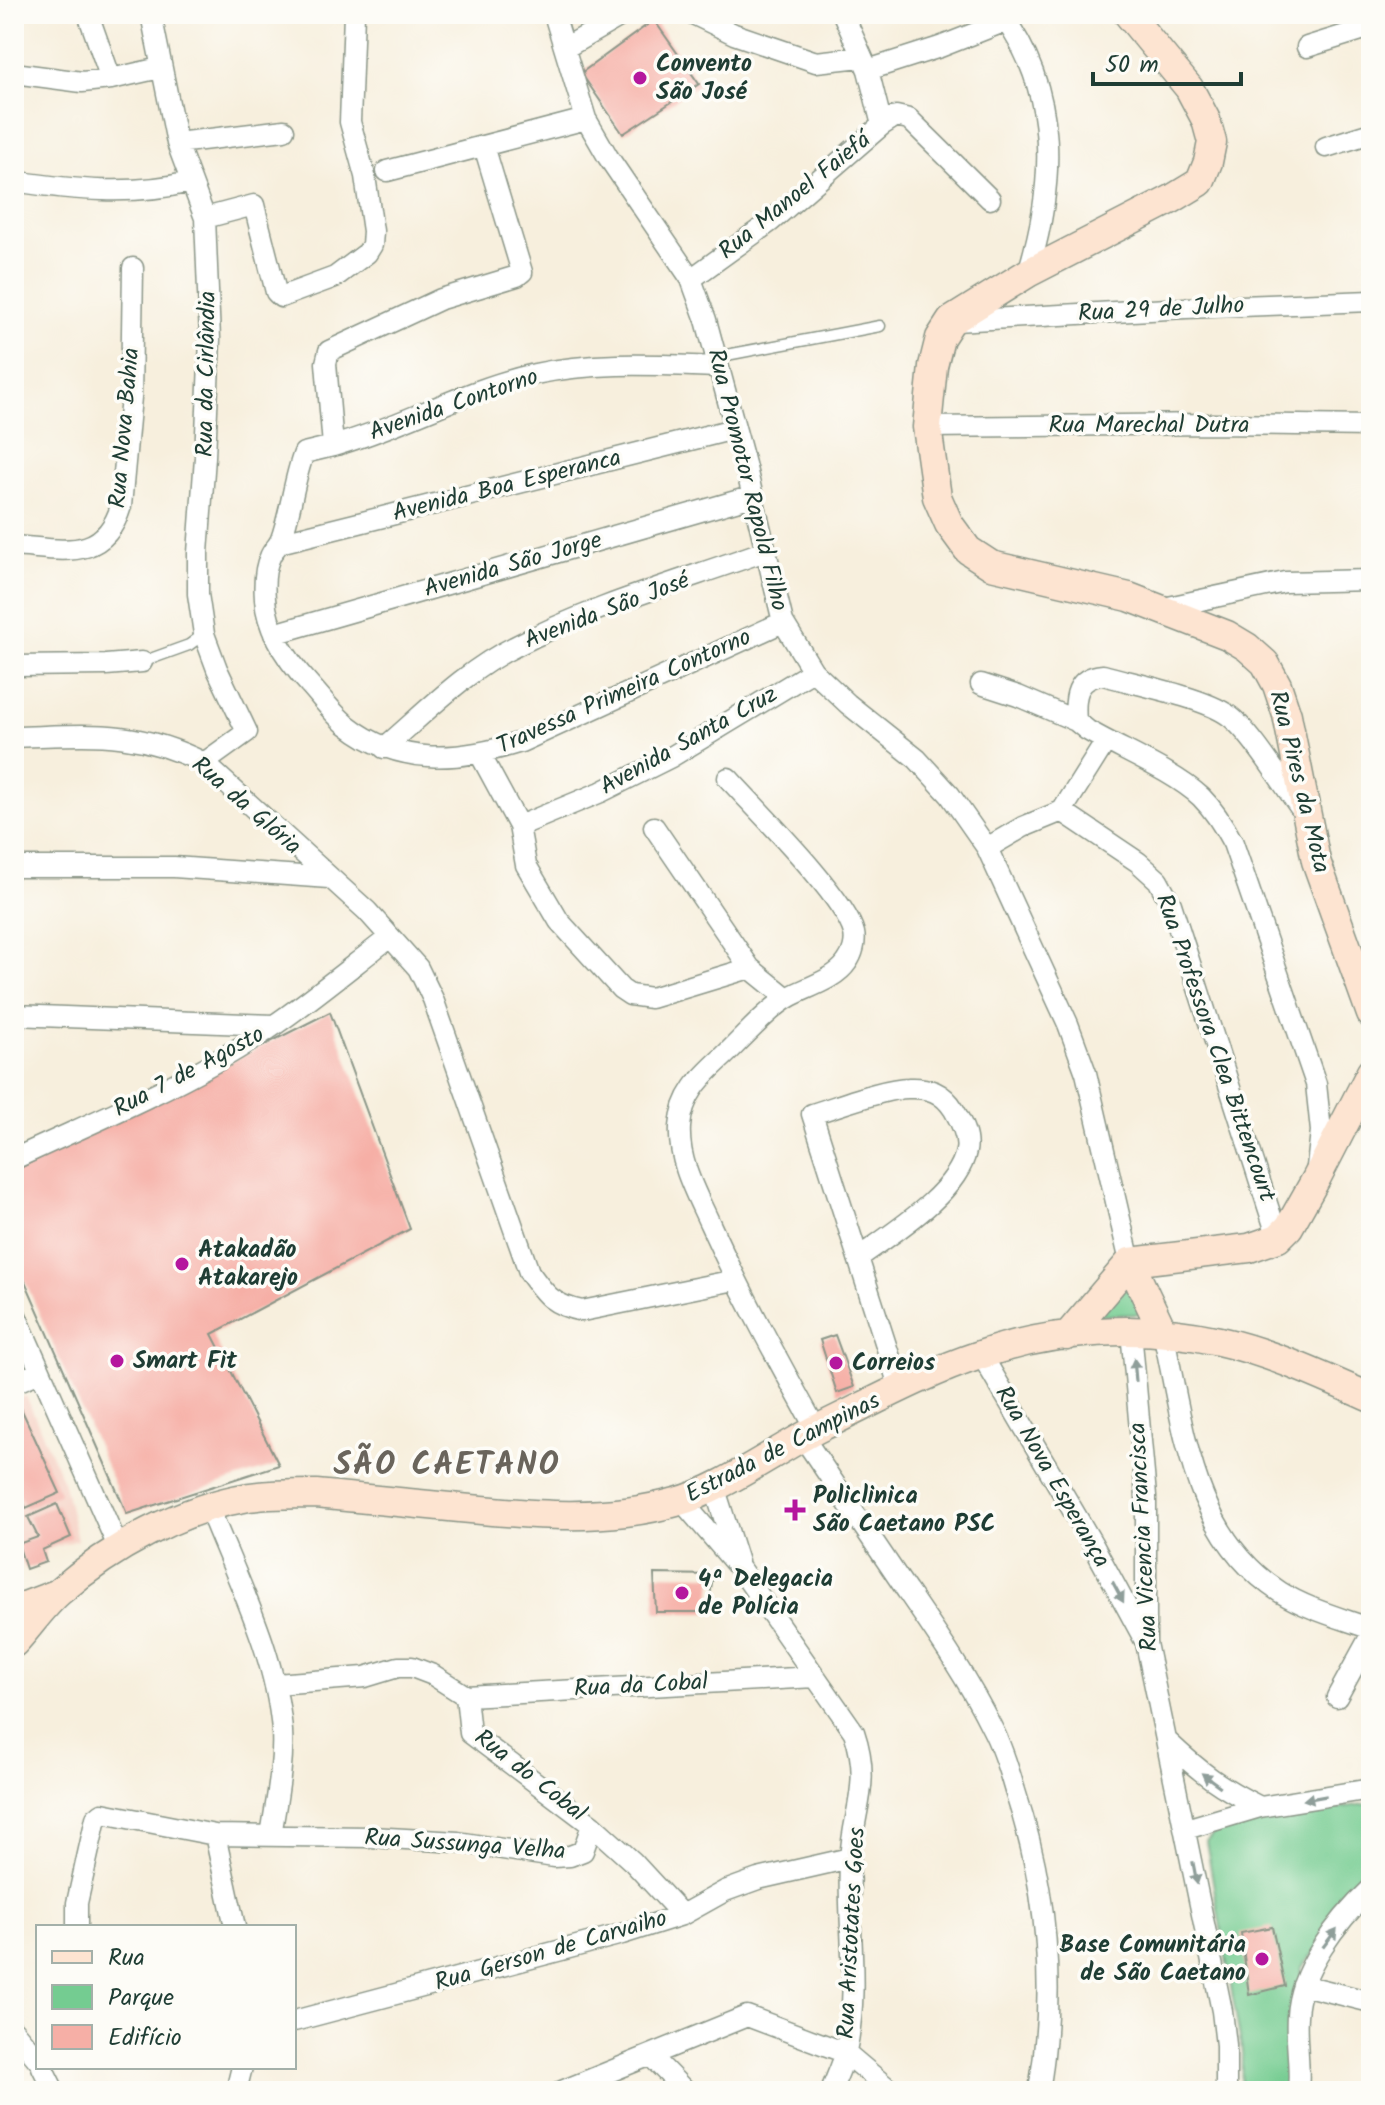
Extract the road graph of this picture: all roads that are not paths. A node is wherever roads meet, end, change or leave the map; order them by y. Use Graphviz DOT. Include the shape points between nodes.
graph roads {
  1 [pos="88,14"];
  2 [pos="151,14"];
  3 [pos="354,14"];
  4 [pos="554,14"];
  5 [pos="624,14"];
  6 [pos="693,14"];
  7 [pos="843,14"];
  8 [pos="1128,14"];
  9 [pos="1003,17"];
  10 [pos="1371,27"];
  11 [pos="1307,47"];
  12 [pos="565,48"];
  13 [pos="865,64"];
  14 [pos="160,68"];
  15 [pos="14,73"];
  16 [pos="111,79"];
  17 [pos="586,119"];
  18 [pos="882,125"];
  19 [pos="284,130"];
  20 [pos="1371,133"];
  21 [pos="177,143"];
  22 [pos="484,146"];
  23 [pos="1326,147"];
  24 [pos="387,171"];
  25 [pos="14,181"];
  26 [pos="190,182"];
  27 [pos="990,199"];
  28 [pos="205,218"];
  29 [pos="133,268"];
  30 [pos="1028,273"];
  31 [pos="691,279"];
  32 [pos="1371,301"];
  33 [pos="951,321"];
  34 [pos="880,326"];
  35 [pos="721,360"];
  36 [pos="1371,426"];
  37 [pos="927,427"];
  38 [pos="734,429"];
  39 [pos="333,446"];
  40 [pos="753,496"];
  41 [pos="279,543"];
  42 [pos="14,546"];
  43 [pos="765,551"];
  44 [pos="1371,580"];
  45 [pos="1159,609"];
  46 [pos="783,622"];
  47 [pos="204,634"];
  48 [pos="274,634"];
  49 [pos="142,662"];
  50 [pos="14,666"];
  51 [pos="813,671"];
  52 [pos="981,684"];
  53 [pos="1076,721"];
  54 [pos="14,737"];
  55 [pos="1106,741"];
  56 [pos="384,748"];
  57 [pos="480,754"];
  58 [pos="204,763"];
  59 [pos="728,778"];
  60 [pos="1062,811"];
  61 [pos="1305,815"];
  62 [pos="519,826"];
  63 [pos="654,827"];
  64 [pos="987,848"];
  65 [pos="14,867"];
  66 [pos="329,878"];
  67 [pos="390,937"];
  68 [pos="750,968"];
  69 [pos="787,998"];
  70 [pos="1371,1014"];
  71 [pos="14,1015"];
  72 [pos="274,1025"];
  73 [pos="1371,1072"];
  74 [pos="14,1159"];
  75 [pos="1316,1179"];
  76 [pos="1278,1238"];
  77 [pos="858,1258"];
  78 [pos="1130,1262"];
  79 [pos="735,1280"];
  80 [pos="14,1311"];
  81 [pos="1131,1331"];
  82 [pos="1163,1332"];
  83 [pos="1067,1336"];
  84 [pos="981,1354"];
  85 [pos="40,1372"];
  86 [pos="14,1383"];
  87 [pos="900,1389"];
  88 [pos="1371,1398"];
  89 [pos="810,1433"];
  90 [pos="714,1486"];
  91 [pos="682,1501"];
  92 [pos="209,1508"];
  93 [pos="119,1549"];
  94 [pos="741,1570"];
  95 [pos="57,1594"];
  96 [pos="14,1610"];
  97 [pos="1371,1632"];
  98 [pos="14,1643"];
  99 [pos="1146,1643"];
  100 [pos="815,1677"];
  101 [pos="276,1684"];
  102 [pos="466,1696"];
  103 [pos="1337,1697"];
  104 [pos="1168,1742"];
  105 [pos="1371,1789"];
  106 [pos="1260,1807"];
  107 [pos="592,1825"];
  108 [pos="1186,1829"];
  109 [pos="215,1835"];
  110 [pos="271,1836"];
  111 [pos="850,1858"];
  112 [pos="1371,1889"];
  113 [pos="682,1915"];
  114 [pos="77,1925"];
  115 [pos="235,1925"];
  116 [pos="1303,1985"];
  117 [pos="1371,2002"];
  118 [pos="296,2020"];
  119 [pos="14,2031"];
  120 [pos="846,2053"];
  121 [pos="651,2056"];
  122 [pos="36,2057"];
  123 [pos="43,2069"];
  124 [pos="242,2069"];
  125 [pos="54,2091"];
  126 [pos="236,2091"];
  127 [pos="562,2091"];
  128 [pos="685,2091"];
  129 [pos="831,2091"];
  130 [pos="891,2091"];
  131 [pos="1039,2091"];
  132 [pos="1226,2091"];
  133 [pos="1298,2091"];
  1 -- 16 [label="street"];
  2 -- 14 [label="street, Rua da Cirlândia"];
  3 -- 28 [label="street" via="350,122 373,231 367,253 335,277 278,296 254,205"];
  4 -- 12 [label="street, Rua Promotor Rapold Filho"];
  5 -- 12 [label="street"];
  6 -- 13 [label="street" via="816,62"];
  7 -- 13 [label="street"];
  8 -- 30 [label="street" via="1189,88 1212,142 1208,162 1200,182"];
  9 -- 13 [label="street" via="940,47"];
  9 -- 30 [label="street" via="1038,80 1046,117 1048,171"];
  10 -- 11 [label="street"];
  12 -- 17 [label="street, Rua Promotor Rapold Filho"];
  13 -- 18 [label="street"];
  14 -- 16 [label="street"];
  14 -- 21 [label="street, Rua da Cirlândia"];
  15 -- 16 [label="street" via="82,82"];
  17 -- 22 [label="street"];
  17 -- 31 [label="street, Rua Promotor Rapold Filho"];
  18 -- 27 [label="street, Rua Manoel Faiefá" via="900,115 909,119"];
  18 -- 31 [label="street, Rua Manoel Faiefá" via="770,222"];
  19 -- 21 [label="street"];
  20 -- 23 [label="street"];
  21 -- 26 [label="street, Rua da Cirlândia"];
  22 -- 24 [label="street"];
  22 -- 39 [label="street" via="520,275 441,299 329,351"];
  25 -- 26 [label="street" via="130,192"];
  26 -- 28 [label="street, Rua da Cirlândia"];
  28 -- 47 [label="street, Rua da Cirlândia" via="210,339 198,553"];
  29 -- 42 [label="street, Rua Nova Bahia" via="131,397 117,521 95,545 77,550"];
  30 -- 33 [label="street"];
  31 -- 35 [label="street, Rua Promotor Rapold Filho"];
  32 -- 33 [label="street, Rua 29 de Julho"];
  33 -- 37 [label="street, Rua Pires da Mota" via="933,366"];
  34 -- 35 [label="lane"];
  35 -- 38 [label="street, Rua Promotor Rapold Filho"];
  35 -- 39 [label="street, Avenida Contorno" via="624,363 534,374"];
  36 -- 37 [label="street, Rua Marechal Dutra"];
  37 -- 45 [label="street, Rua Pires da Mota" via="937,497 968,550 991,565 1129,597"];
  38 -- 40 [label="street, Rua Promotor Rapold Filho"];
  38 -- 41 [label="street, Avenida Boa Esperanca"];
  39 -- 41 [label="street, Avenida Contorno" via="304,453"];
  40 -- 43 [label="street, Rua Promotor Rapold Filho"];
  40 -- 48 [label="street, Avenida São Jorge"];
  41 -- 48 [label="street, Travessa Primeira Contorno" via="265,575"];
  43 -- 46 [label="street, Rua Promotor Rapold Filho"];
  43 -- 56 [label="street, Avenida São José" via="566,623 512,648 464,679"];
  44 -- 45 [label="street" via="1285,582"];
  45 -- 61 [label="street, Rua Pires da Mota" via="1227,635 1265,663 1287,715"];
  46 -- 51 [label="street, Rua Promotor Rapold Filho"];
  46 -- 57 [label="street, Travessa Primeira Contorno" via="521,742"];
  47 -- 49 [label="lane"];
  47 -- 58 [label="street, Rua da Cirlândia" via="247,732"];
  48 -- 56 [label="street, Travessa Primeira Contorno" via="293,666 345,723"];
  49 -- 50 [label="street"];
  51 -- 62 [label="street, Avenida Santa Cruz" via="671,757"];
  51 -- 64 [label="street, Rua Promotor Rapold Filho" via="917,759"];
  52 -- 53 [label="street"];
  53 -- 55 [label="street"];
  53 -- 61 [label="street" via="1078,687 1103,675 1209,705 1243,730"];
  54 -- 58 [label="street, Rua da Glória" via="133,737"];
  55 -- 60 [label="street"];
  55 -- 75 [label="street" via="1199,796 1233,843 1316,1084 1321,1131"];
  56 -- 57 [label="street, Travessa Primeira Contorno" via="452,758"];
  57 -- 62 [label="street"];
  58 -- 66 [label="street, Rua da Glória"];
  59 -- 69 [label="street" via="829,891 855,936 846,964"];
  60 -- 64 [label="street"];
  60 -- 76 [label="street, Rua Professora Clea Bittencourt" via="1138,862 1158,880 1171,904"];
  61 -- 70 [label="street, Rua Pires da Mota" via="1316,861"];
  62 -- 68 [label="street" via="526,865 559,921 630,995 651,998"];
  63 -- 68 [label="street"];
  64 -- 78 [label="street, Rua Promotor Rapold Filho" via="1086,1073"];
  65 -- 66 [label="street" via="174,867"];
  66 -- 67 [label="street, Rua da Glória"];
  67 -- 72 [label="street, Rua 7 de Agosto"];
  67 -- 79 [label="street, Rua da Glória" via="418,968 433,999 529,1272 545,1294 560,1307 582,1311"];
  68 -- 69 [label="street"];
  69 -- 79 [label="street" via="694,1084 681,1116 680,1149 687,1174"];
  71 -- 72 [label="street"];
  72 -- 74 [label="street, Rua 7 de Agosto" via="218,1061"];
  73 -- 75 [label="street"];
  75 -- 76 [label="street"];
  76 -- 78 [label="street" via="1249,1248"];
  77 -- 77 [label="street" via="812,1114 904,1087 931,1089 949,1102 963,1125 966,1150 958,1171 937,1197"];
  77 -- 87 [label="street"];
  78 -- 82 [label="street, Rua Promotor Rapold Filho"];
  78 -- 83 [label="street"];
  79 -- 89 [label="street"];
  80 -- 85 [label="street"];
  81 -- 82 [label="street, Estrada de Campinas"];
  81 -- 83 [label="street, Estrada de Campinas"];
  99 -- 81 [label="street, Rua Vicencia Francisca, one-way" via="1146,1496"];
  82 -- 88 [label="street, Estrada de Campinas" via="1266,1355"];
  82 -- 97 [label="street" via="1195,1474 1228,1545 1283,1594"];
  83 -- 84 [label="street, Estrada de Campinas"];
  84 -- 87 [label="street, Estrada de Campinas"];
  84 -- 99 [label="street, Rua Nova Esperança, one-way"];
  85 -- 86 [label="street"];
  85 -- 93 [label="street"];
  87 -- 89 [label="street, Estrada de Campinas"];
  89 -- 90 [label="street, Estrada de Campinas"];
  89 -- 131 [label="street" via="950,1654 993,1729 1010,1773 1026,1822 1049,1961"];
  90 -- 91 [label="street, Estrada de Campinas"];
  90 -- 94 [label="street, Rua Aristotates Goes"];
  91 -- 92 [label="street, Estrada de Campinas" via="627,1512 558,1516 316,1494 246,1498"];
  91 -- 94 [label="street, Rua Aristotates Goes"];
  92 -- 93 [label="street, Estrada de Campinas"];
  92 -- 101 [label="street"];
  93 -- 95 [label="street, Estrada de Campinas"];
  94 -- 100 [label="street, Rua Aristotates Goes"];
  95 -- 96 [label="street, Estrada de Campinas"];
  95 -- 98 [label="street, Estrada de Campinas"];
  97 -- 103 [label="street"];
  99 -- 104 [label="street, Rua Vicencia Francisca"];
  100 -- 102 [label="street, Rua da Cobal"];
  100 -- 111 [label="street, Rua Aristotates Goes" via="854,1732 863,1758"];
  101 -- 102 [label="street, Rua do Cobal" via="365,1677 412,1667"];
  101 -- 110 [label="street" via="282,1733"];
  102 -- 107 [label="street, Rua do Cobal" via="470,1733"];
  106 -- 104 [label="street, one-way" via="1202,1774"];
  104 -- 108 [label="street, Rua Vicencia Francisca"];
  105 -- 106 [label="street, one-way"];
  106 -- 108 [label="street"];
  107 -- 110 [label="street, Rua Sussunga Velha" via="583,1851 554,1857 458,1842"];
  107 -- 113 [label="street, Rua do Cobal"];
  108 -- 132 [label="street, Rua Vicencia Francisca, one-way" via="1222,2011"];
  109 -- 110 [label="street, Rua Sussunga Velha"];
  109 -- 114 [label="street, Rua Sussunga Velha" via="102,1813 96,1818 77,1903"];
  109 -- 115 [label="street"];
  111 -- 113 [label="street, Rua Gerson de Carvaiho" via="758,1879"];
  111 -- 120 [label="street, Rua Aristotates Goes" via="853,1980"];
  116 -- 112 [label="street, one-way" via="1313,1961"];
  113 -- 118 [label="street, Rua Gerson de Carvaiho"];
  116 -- 117 [label="street"];
  116 -- 133 [label="street" via="1296,2019"];
  119 -- 122 [label="street"];
  120 -- 121 [label="street" via="747,2016"];
  120 -- 129 [label="street, Rua Aristotates Goes"];
  120 -- 130 [label="street"];
  121 -- 127 [label="street"];
  121 -- 128 [label="street"];
  123 -- 125 [label="street"];
  124 -- 126 [label="street"];
}
